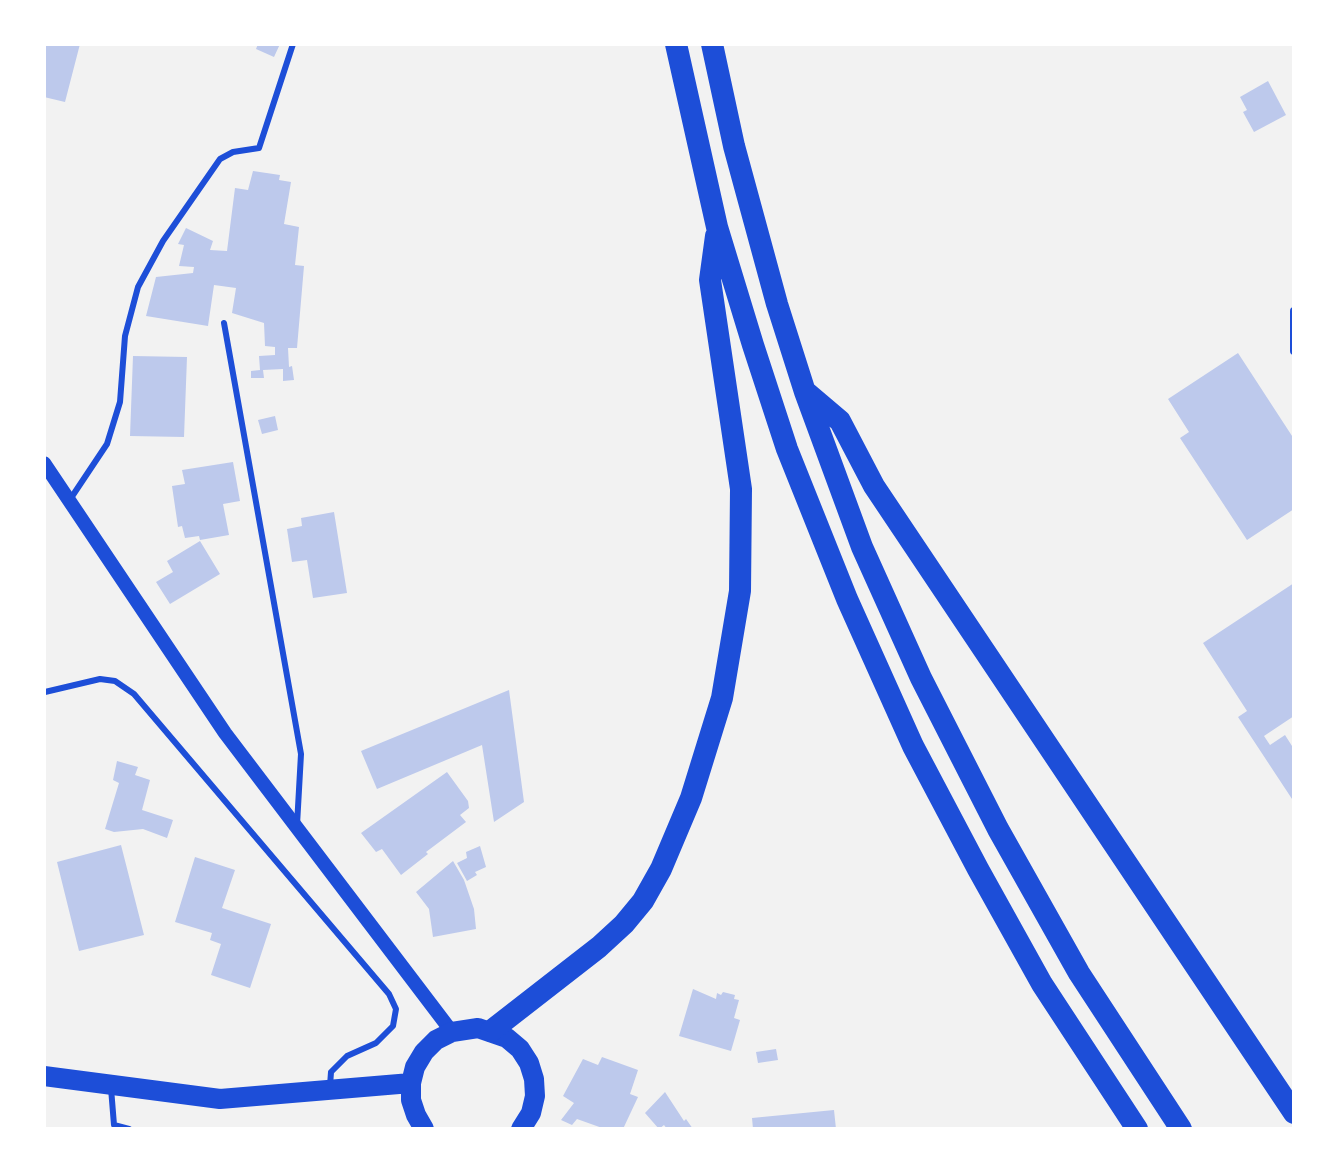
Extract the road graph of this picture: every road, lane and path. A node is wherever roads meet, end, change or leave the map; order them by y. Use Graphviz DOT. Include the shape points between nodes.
graph roads {
  1 [pos="293,44"];
  2 [pos="676,44"];
  3 [pos="712,44"];
  4 [pos="717,227"];
  5 [pos="1294,311"];
  6 [pos="224,323"];
  7 [pos="1294,351"];
  8 [pos="805,392"];
  9 [pos="44,463"];
  10 [pos="70,499"];
  11 [pos="45,692"];
  12 [pos="297,828"];
  13 [pos="491,1031"];
  14 [pos="452,1032"];
  15 [pos="44,1076"];
  16 [pos="411,1083"];
  17 [pos="110,1085"];
  18 [pos="330,1090"];
  19 [pos="1294,1113"];
  20 [pos="523,1128"];
  21 [pos="129,1129"];
  22 [pos="424,1129"];
  23 [pos="1137,1129"];
  24 [pos="1181,1129"];
  1 -- 10 [label="lane" via="259,148 220,159 138,287 125,336 120,402 107,444"];
  2 -- 4 [label="highway"];
  3 -- 8 [label="highway" via="753,217"];
  4 -- 13 [label="highway" via="710,280 736,446 742,533 740,591 722,698 691,798 643,901 599,947"];
  4 -- 23 [label="highway" via="787,449 913,746 1042,984"];
  5 -- 7 [label="street"];
  6 -- 12 [label="lane" via="301,754"];
  8 -- 19 [label="highway" via="840,421 874,486"];
  8 -- 24 [label="highway" via="862,547 958,754 1079,973"];
  9 -- 10 [label="street"];
  10 -- 12 [label="street" via="225,733"];
  11 -- 18 [label="lane" via="100,679 115,681 134,694 389,994 396,1009 393,1026 331,1072"];
  12 -- 14 [label="street"];
  13 -- 14 [label="main road"];
  13 -- 20 [label="main road" via="507,1038 529,1063 535,1096"];
  14 -- 16 [label="main road" via="424,1052"];
  15 -- 17 [label="main road"];
  16 -- 18 [label="main road"];
  16 -- 22 [label="main road" via="411,1100"];
  17 -- 18 [label="main road" via="220,1099"];
  17 -- 21 [label="lane" via="114,1125"];
}
